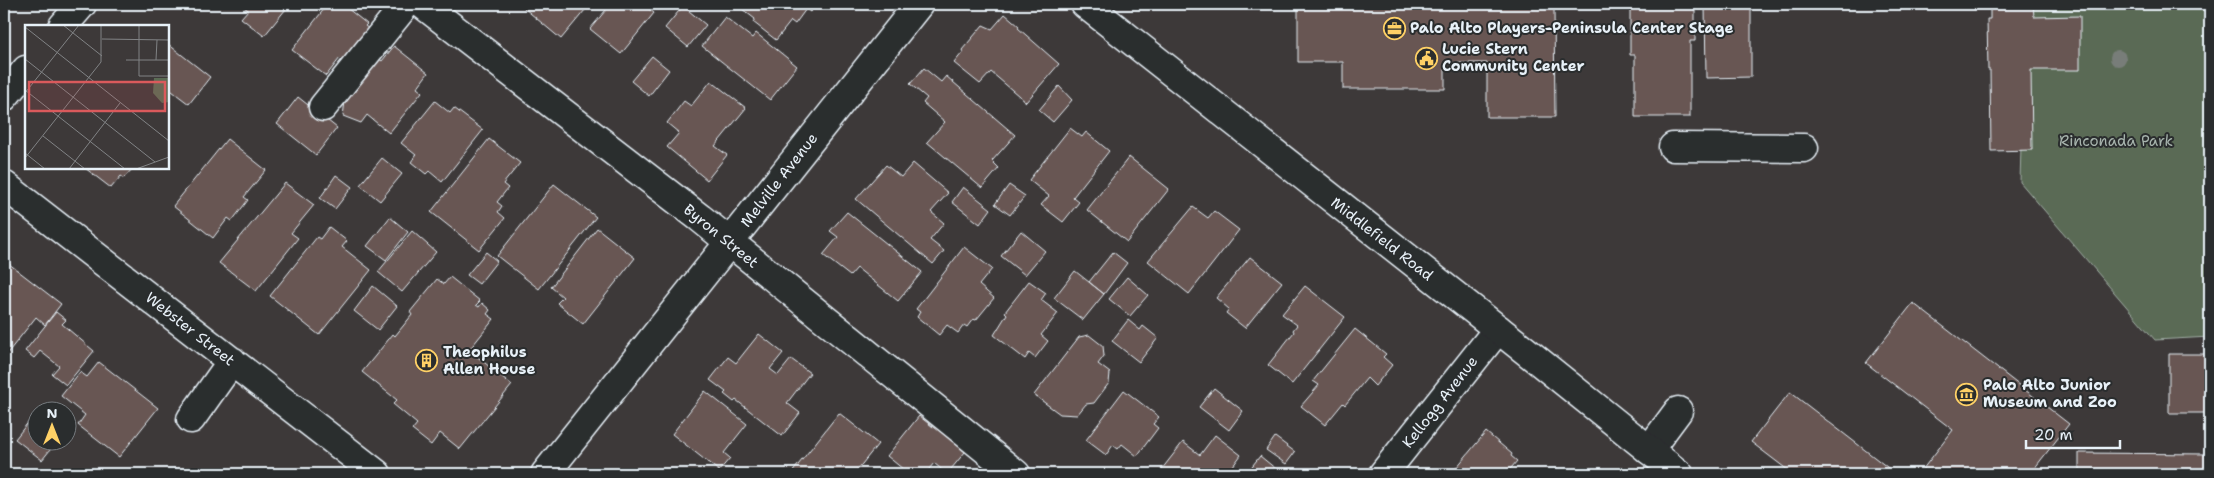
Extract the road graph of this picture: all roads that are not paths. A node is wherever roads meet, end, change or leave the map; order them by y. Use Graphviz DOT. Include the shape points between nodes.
graph roads {
  1 [pos="82,4"];
  2 [pos="406,4"];
  3 [pos="422,4"];
  4 [pos="919,4"];
  5 [pos="1085,4"];
  6 [pos="64,25"];
  7 [pos="25,71"];
  8 [pos="4,97"];
  9 [pos="323,107"];
  10 [pos="1672,148"];
  11 [pos="1804,148"];
  12 [pos="4,185"];
  13 [pos="729,243"];
  14 [pos="1498,329"];
  15 [pos="232,361"];
  16 [pos="1678,411"];
  17 [pos="191,419"];
  18 [pos="1649,450"];
  19 [pos="377,474"];
  20 [pos="545,474"];
  21 [pos="1016,474"];
  22 [pos="1383,474"];
  23 [pos="1679,474"];
  1 -- 6 [label="street"];
  2 -- 9 [label="street"];
  3 -- 13 [label="street, Byron Street"];
  4 -- 13 [label="street, Melville Avenue"];
  5 -- 14 [label="street, Middlefield Road"];
  7 -- 8 [label="street"];
  10 -- 11 [label="street"];
  12 -- 15 [label="street, Webster Street"];
  13 -- 20 [label="street, Melville Avenue"];
  13 -- 21 [label="street, Byron Street"];
  14 -- 18 [label="street, Middlefield Road"];
  14 -- 22 [label="street, Kellogg Avenue"];
  15 -- 17 [label="street"];
  15 -- 19 [label="street, Webster Street"];
  16 -- 18 [label="street"];
  18 -- 23 [label="street, Middlefield Road"];
}
